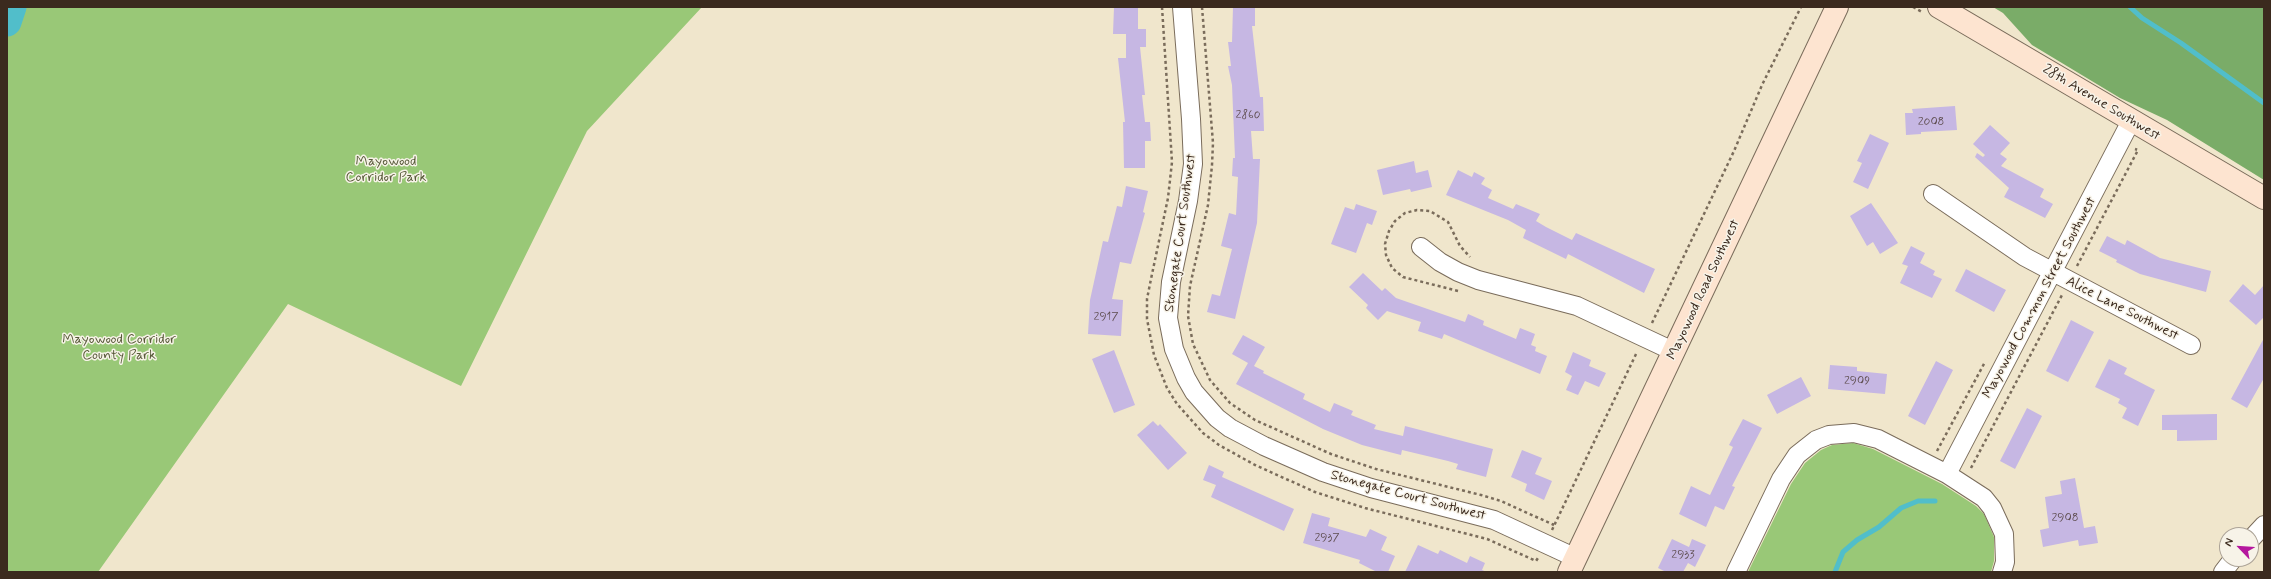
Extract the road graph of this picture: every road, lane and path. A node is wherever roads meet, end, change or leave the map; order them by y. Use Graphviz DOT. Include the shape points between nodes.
graph roads {
  1 [pos="1162,7"];
  2 [pos="1182,7"];
  3 [pos="1202,7"];
  4 [pos="1801,7"];
  5 [pos="1837,7"];
  6 [pos="1939,7"];
  7 [pos="2131,121"];
  8 [pos="2138,150"];
  9 [pos="1933,194"];
  10 [pos="2264,198"];
  11 [pos="1421,247"];
  12 [pos="2053,273"];
  13 [pos="2069,282"];
  14 [pos="1652,322"];
  15 [pos="2191,345"];
  16 [pos="1637,352"];
  17 [pos="1675,352"];
  18 [pos="1971,468"];
  19 [pos="1947,474"];
  20 [pos="1536,561"];
  21 [pos="1572,565"];
  22 [pos="1736,572"];
  23 [pos="2002,572"];
  1 -- 20 [label="path" via="1172,162 1168,198 1150,278 1147,319 1156,361 1177,404 1208,437 1262,468 1335,499 1470,534"];
  2 -- 21 [label="street, Stonegate Court Southwest" via="1192,119 1193,164 1171,282 1168,318 1174,349 1194,392 1217,418 1264,446 1323,472 1371,488 1494,520"];
  3 -- 16 [label="path" via="1212,165 1208,205 1189,291 1188,316 1193,344 1210,380 1230,403 1251,417 1331,454 1376,469 1488,497 1554,524"];
  4 -- 14 [label="path"];
  5 -- 17 [label="street, Mayowood Road Southwest"];
  6 -- 7 [label="street, 28th Avenue Southwest"];
  7 -- 10 [label="street, 28th Avenue Southwest"];
  7 -- 12 [label="street, Mayowood Common Street Southwest"];
  8 -- 13 [label="path"];
  9 -- 12 [label="street, Alice Lane Southwest" via="1997,240"];
  11 -- 17 [label="street" via="1458,272 1478,280 1577,306"];
  12 -- 13 [label="street, Alice Lane Southwest"];
  12 -- 19 [label="street, Mayowood Common Street Southwest"];
  13 -- 15 [label="street, Alice Lane Southwest"];
  13 -- 18 [label="path"];
  17 -- 21 [label="street, Mayowood Road Southwest"];
  19 -- 22 [label="street" via="1865,434 1841,433 1816,440 1797,456 1781,478"];
  19 -- 23 [label="street" via="1970,488 1992,508 2004,534"];
}
